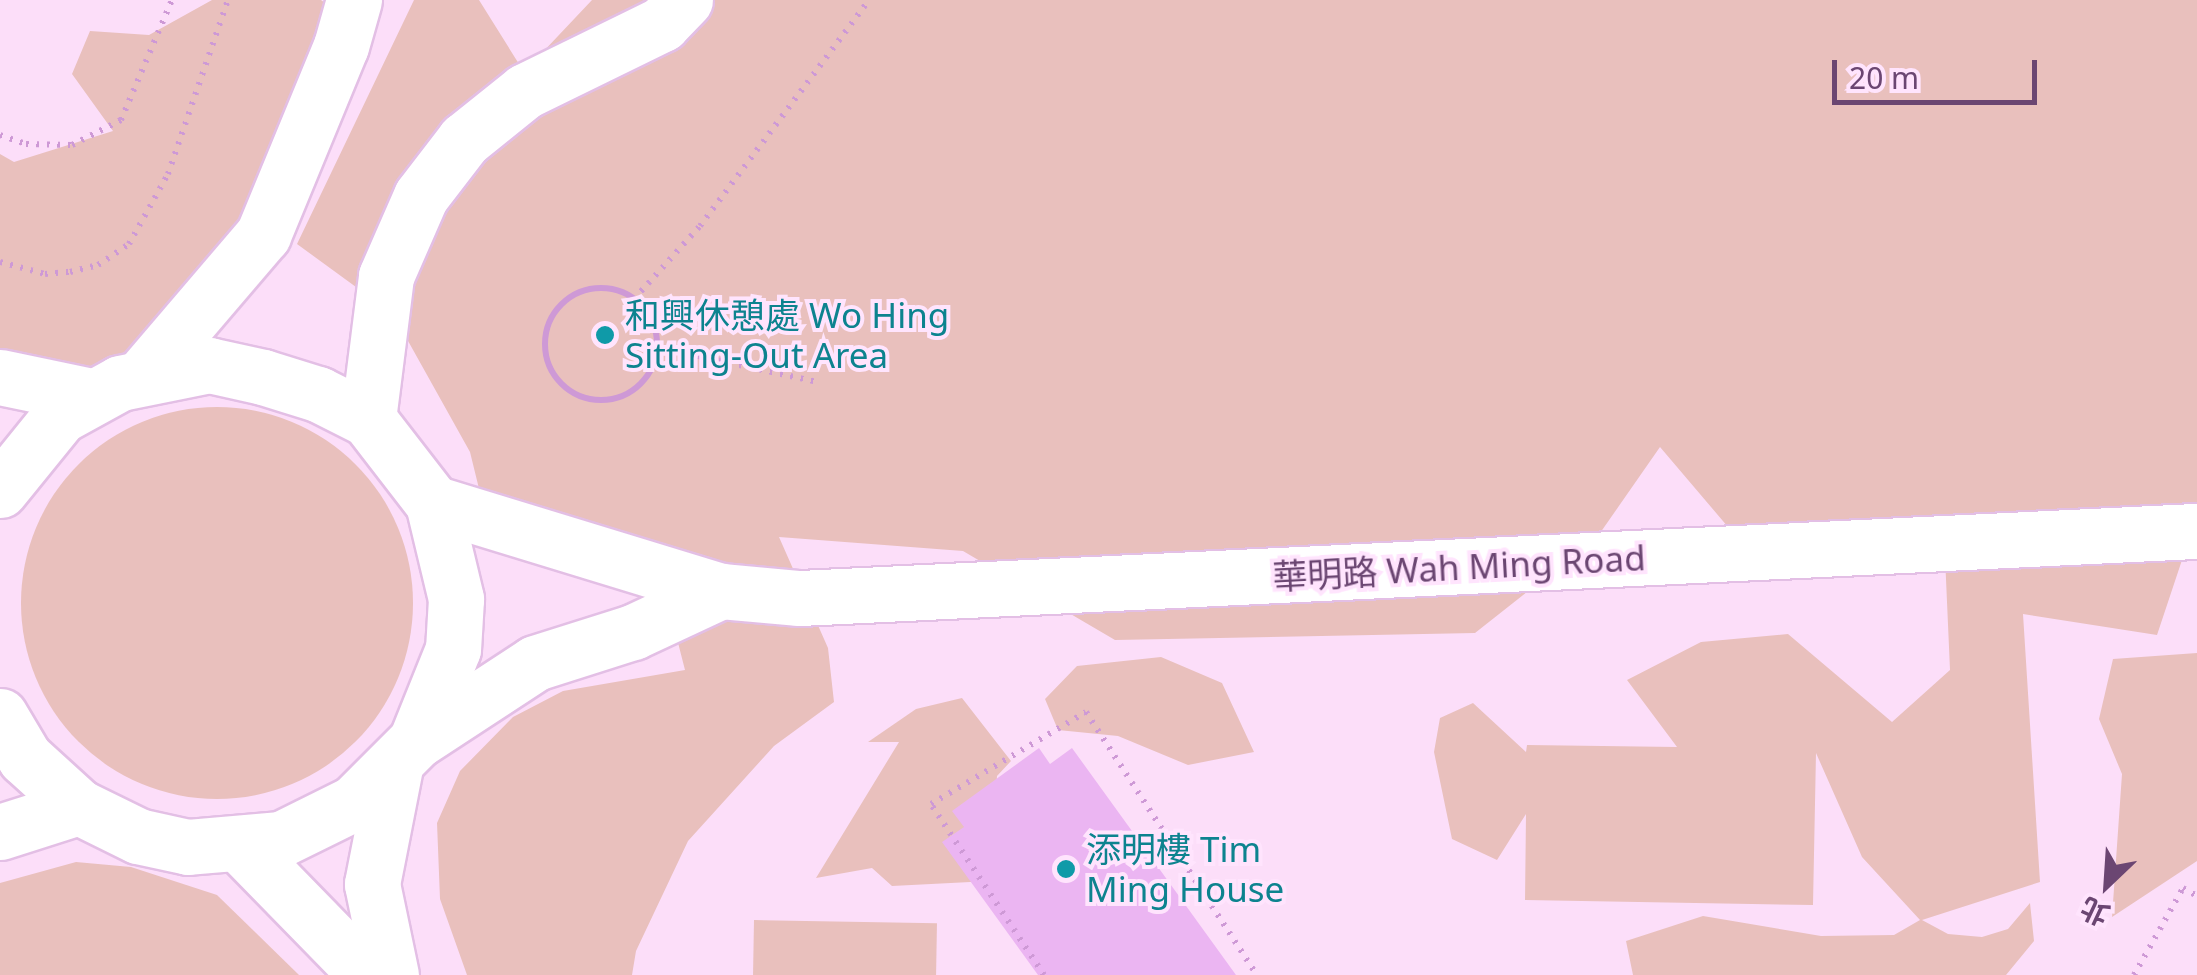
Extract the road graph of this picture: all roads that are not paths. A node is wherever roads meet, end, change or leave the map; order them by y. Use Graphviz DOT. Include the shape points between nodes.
graph roads {
  1 [pos="354,0"];
  2 [pos="686,0"];
  3 [pos="146,374"];
  4 [pos="0,377"];
  5 [pos="92,396"];
  6 [pos="368,420"];
  7 [pos="0,490"];
  8 [pos="433,502"];
  9 [pos="2197,532"];
  10 [pos="721,592"];
  11 [pos="0,716"];
  12 [pos="405,754"];
  13 [pos="79,807"];
  14 [pos="0,832"];
  15 [pos="242,847"];
  16 [pos="367,975"];
  17 [pos="391,975"];
  1 -- 3 [label="street" via="263,235"];
  2 -- 6 [label="street" via="662,24 525,90 464,140 420,196 386,276"];
  3 -- 5 [label="street"];
  3 -- 6 [label="street" via="209,365 318,394"];
  4 -- 5 [label="street"];
  5 -- 7 [label="street" via="33,443"];
  6 -- 8 [label="street"];
  8 -- 10 [label="street, 華明路 Wah Ming Road"];
  8 -- 12 [label="street" via="449,550 455,615 438,696"];
  9 -- 10 [label="street, 華明路 Wah Ming Road" via="800,598"];
  10 -- 12 [label="street, 華明路 Wah Ming Road" via="633,632 534,663"];
  11 -- 13 [label="street, 華明路 Wah Ming Road" via="24,758"];
  12 -- 15 [label="street, 華明路 Wah Ming Road" via="320,824"];
  12 -- 17 [label="street" via="372,884"];
  13 -- 14 [label="street"];
  13 -- 15 [label="street, 華明路 Wah Ming Road" via="138,836 188,847"];
  15 -- 16 [label="street"];
}
